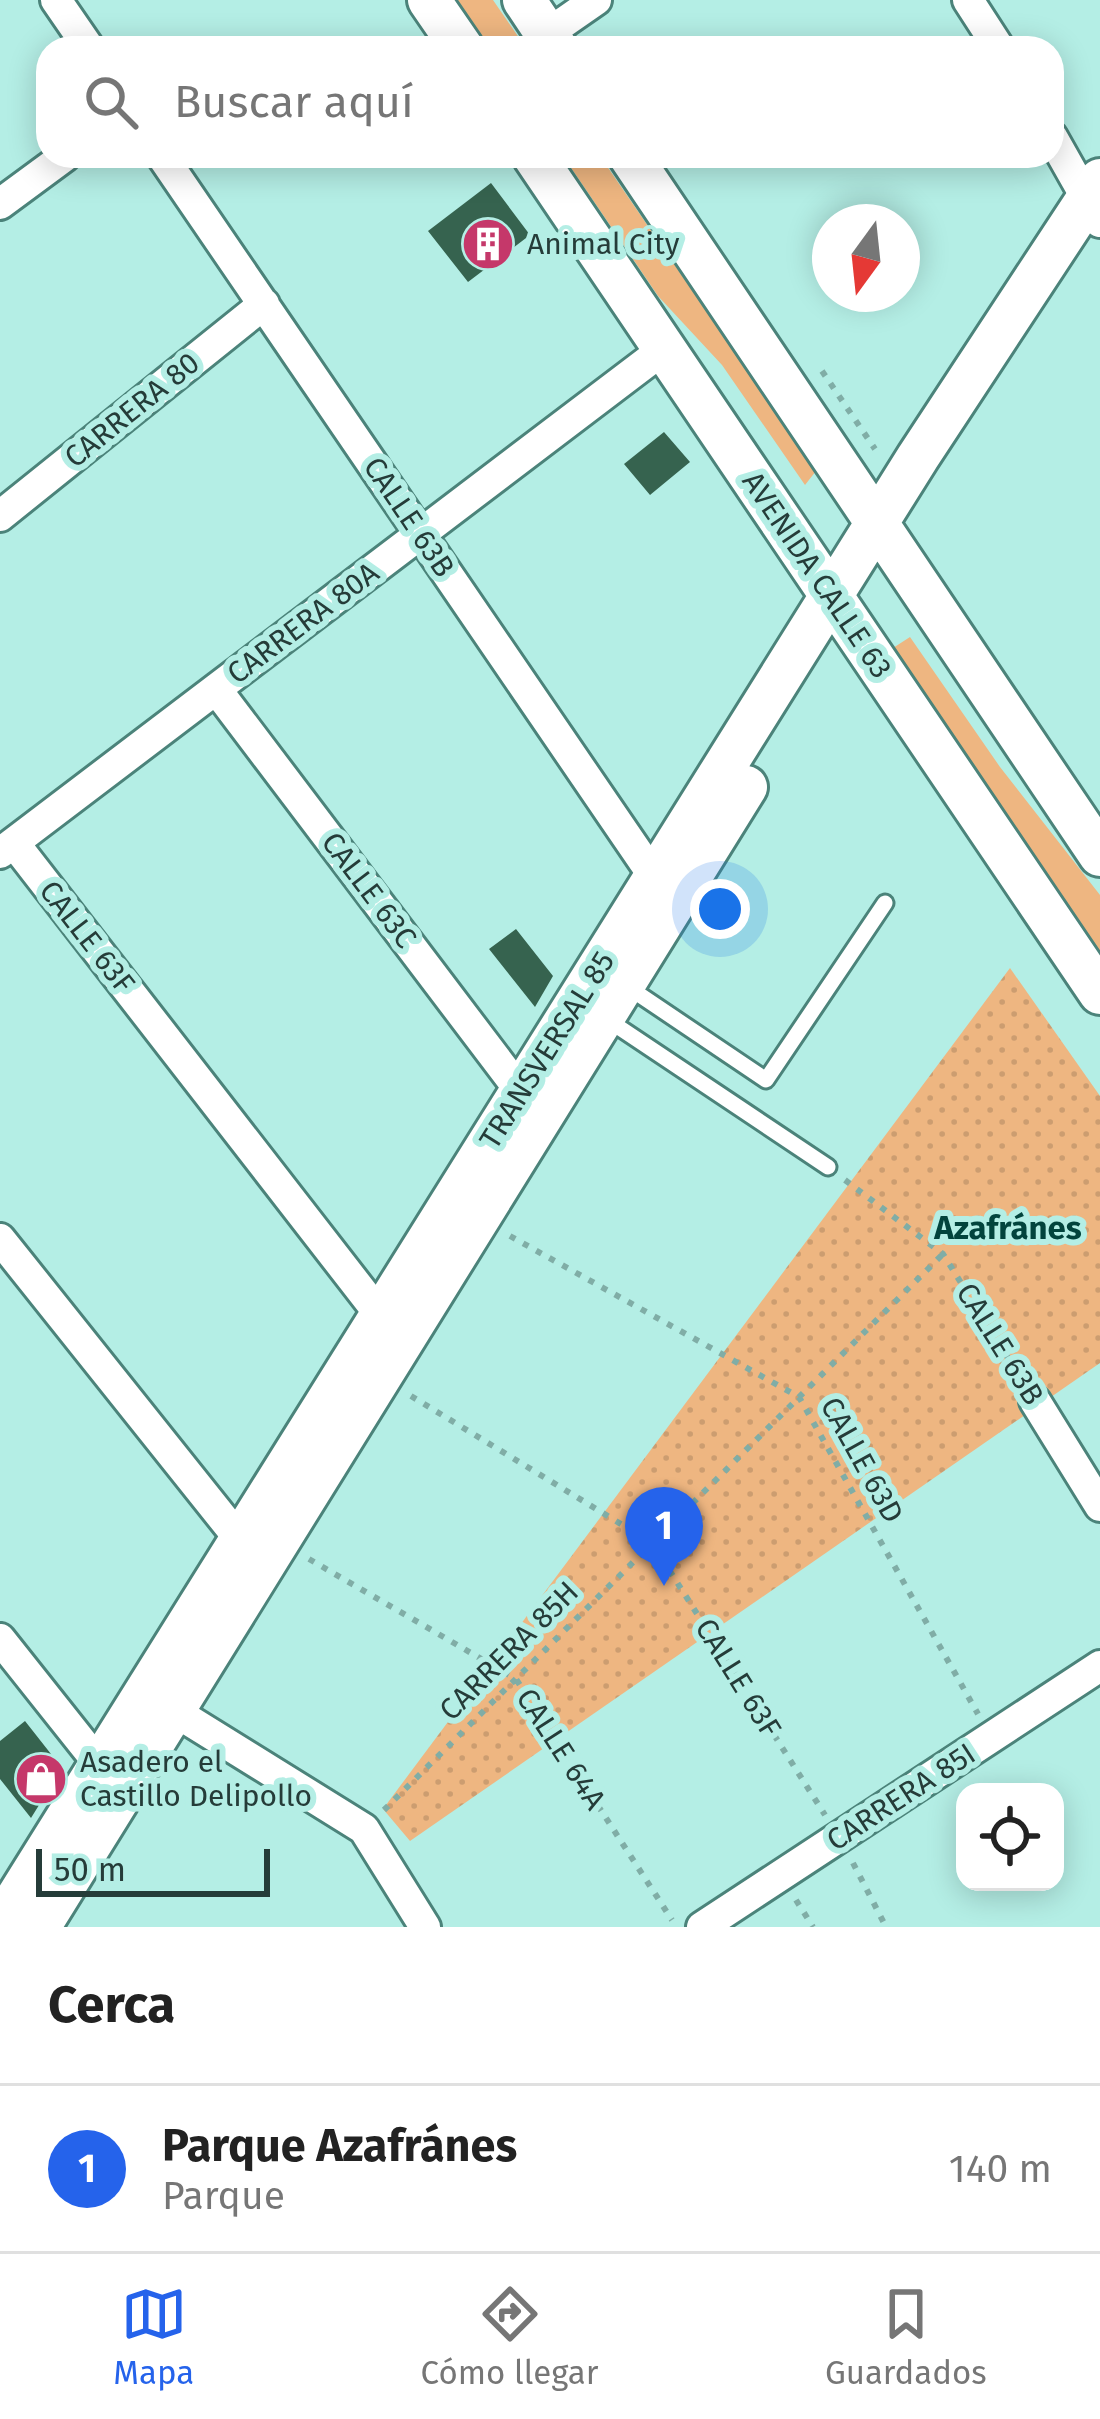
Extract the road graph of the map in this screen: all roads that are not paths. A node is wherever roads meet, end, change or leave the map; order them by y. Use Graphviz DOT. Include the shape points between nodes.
graph roads {
  1 [pos="56,0"];
  2 [pos="429,0"];
  3 [pos="596,0"];
  4 [pos="968,0"];
  5 [pos="542,27"];
  6 [pos="80,36"];
  7 [pos="454,36"];
  8 [pos="991,36"];
  9 [pos="1064,156"];
  10 [pos="49,168"];
  11 [pos="170,168"];
  12 [pos="542,168"];
  13 [pos="638,168"];
  14 [pos="0,204"];
  15 [pos="1097,207"];
  16 [pos="264,304"];
  17 [pos="664,349"];
  18 [pos="0,516"];
  19 [pos="420,534"];
  20 [pos="885,534"];
  21 [pos="840,608"];
  22 [pos="216,689"];
  23 [pos="7,848"];
  24 [pos="1100,854"];
  25 [pos="655,878"];
  26 [pos="885,903"];
  27 [pos="1100,994"];
  28 [pos="603,1001"];
  29 [pos="521,1092"];
  30 [pos="828,1167"];
  31 [pos="0,1239"];
  32 [pos="381,1316"];
  33 [pos="1035,1401"];
  34 [pos="1100,1506"];
  35 [pos="260,1541"];
  36 [pos="0,1639"];
  37 [pos="1100,1666"];
  38 [pos="174,1711"];
  39 [pos="126,1724"];
  40 [pos="100,1765"];
  41 [pos="55,1921"];
  42 [pos="0,1925"];
  43 [pos="425,1927"];
  44 [pos="702,1927"];
  1 -- 6 [label="street"];
  2 -- 7 [label="street"];
  3 -- 5 [label="street"];
  4 -- 8 [label="street"];
  9 -- 15 [label="street"];
  10 -- 14 [label="street"];
  11 -- 16 [label="street, CALLE 63B"];
  12 -- 17 [label="street, AVENIDA CALLE 63"];
  13 -- 20 [label="street"];
  15 -- 20 [label="street, TRANSVERSAL 85"];
  16 -- 18 [label="street, CARRERA 80"];
  16 -- 19 [label="street, CALLE 63B"];
  17 -- 19 [label="street, CARRERA 80A"];
  17 -- 21 [label="street, AVENIDA CALLE 63"];
  19 -- 22 [label="street, CARRERA 80A"];
  19 -- 25 [label="street, CALLE 63B"];
  20 -- 21 [label="street, TRANSVERSAL 85"];
  20 -- 24 [label="street"];
  21 -- 25 [label="street, TRANSVERSAL 85"];
  21 -- 27 [label="street, AVENIDA CALLE 63"];
  21 -- 28 [label="street, TRANSVERSAL 85"];
  22 -- 23 [label="street, CARRERA 80A"];
  22 -- 29 [label="street, CALLE 63C"];
  23 -- 32 [label="street, CALLE 63F"];
  25 -- 28 [label="street, TRANSVERSAL 85"];
  26 -- 28 [label="lane" via="766,1080"];
  28 -- 29 [label="street, TRANSVERSAL 85"];
  28 -- 30 [label="lane"];
  28 -- 35 [label="street, TRANSVERSAL 85" via="383,1378"];
  29 -- 32 [label="street, TRANSVERSAL 85"];
  31 -- 35 [label="street"];
  32 -- 35 [label="street, TRANSVERSAL 85"];
  33 -- 34 [label="street, CALLE 63B"];
  35 -- 38 [label="street, TRANSVERSAL 85"];
  35 -- 39 [label="street, TRANSVERSAL 85"];
  36 -- 40 [label="street"];
  37 -- 44 [label="street, CARRERA 85I"];
  38 -- 41 [label="street, TRANSVERSAL 85"];
  38 -- 43 [label="street" via="364,1829"];
  39 -- 40 [label="street, TRANSVERSAL 85"];
  39 -- 41 [label="street" via="109,1771 46,1870 42,1893"];
  40 -- 42 [label="street, TRANSVERSAL 85"];
}
